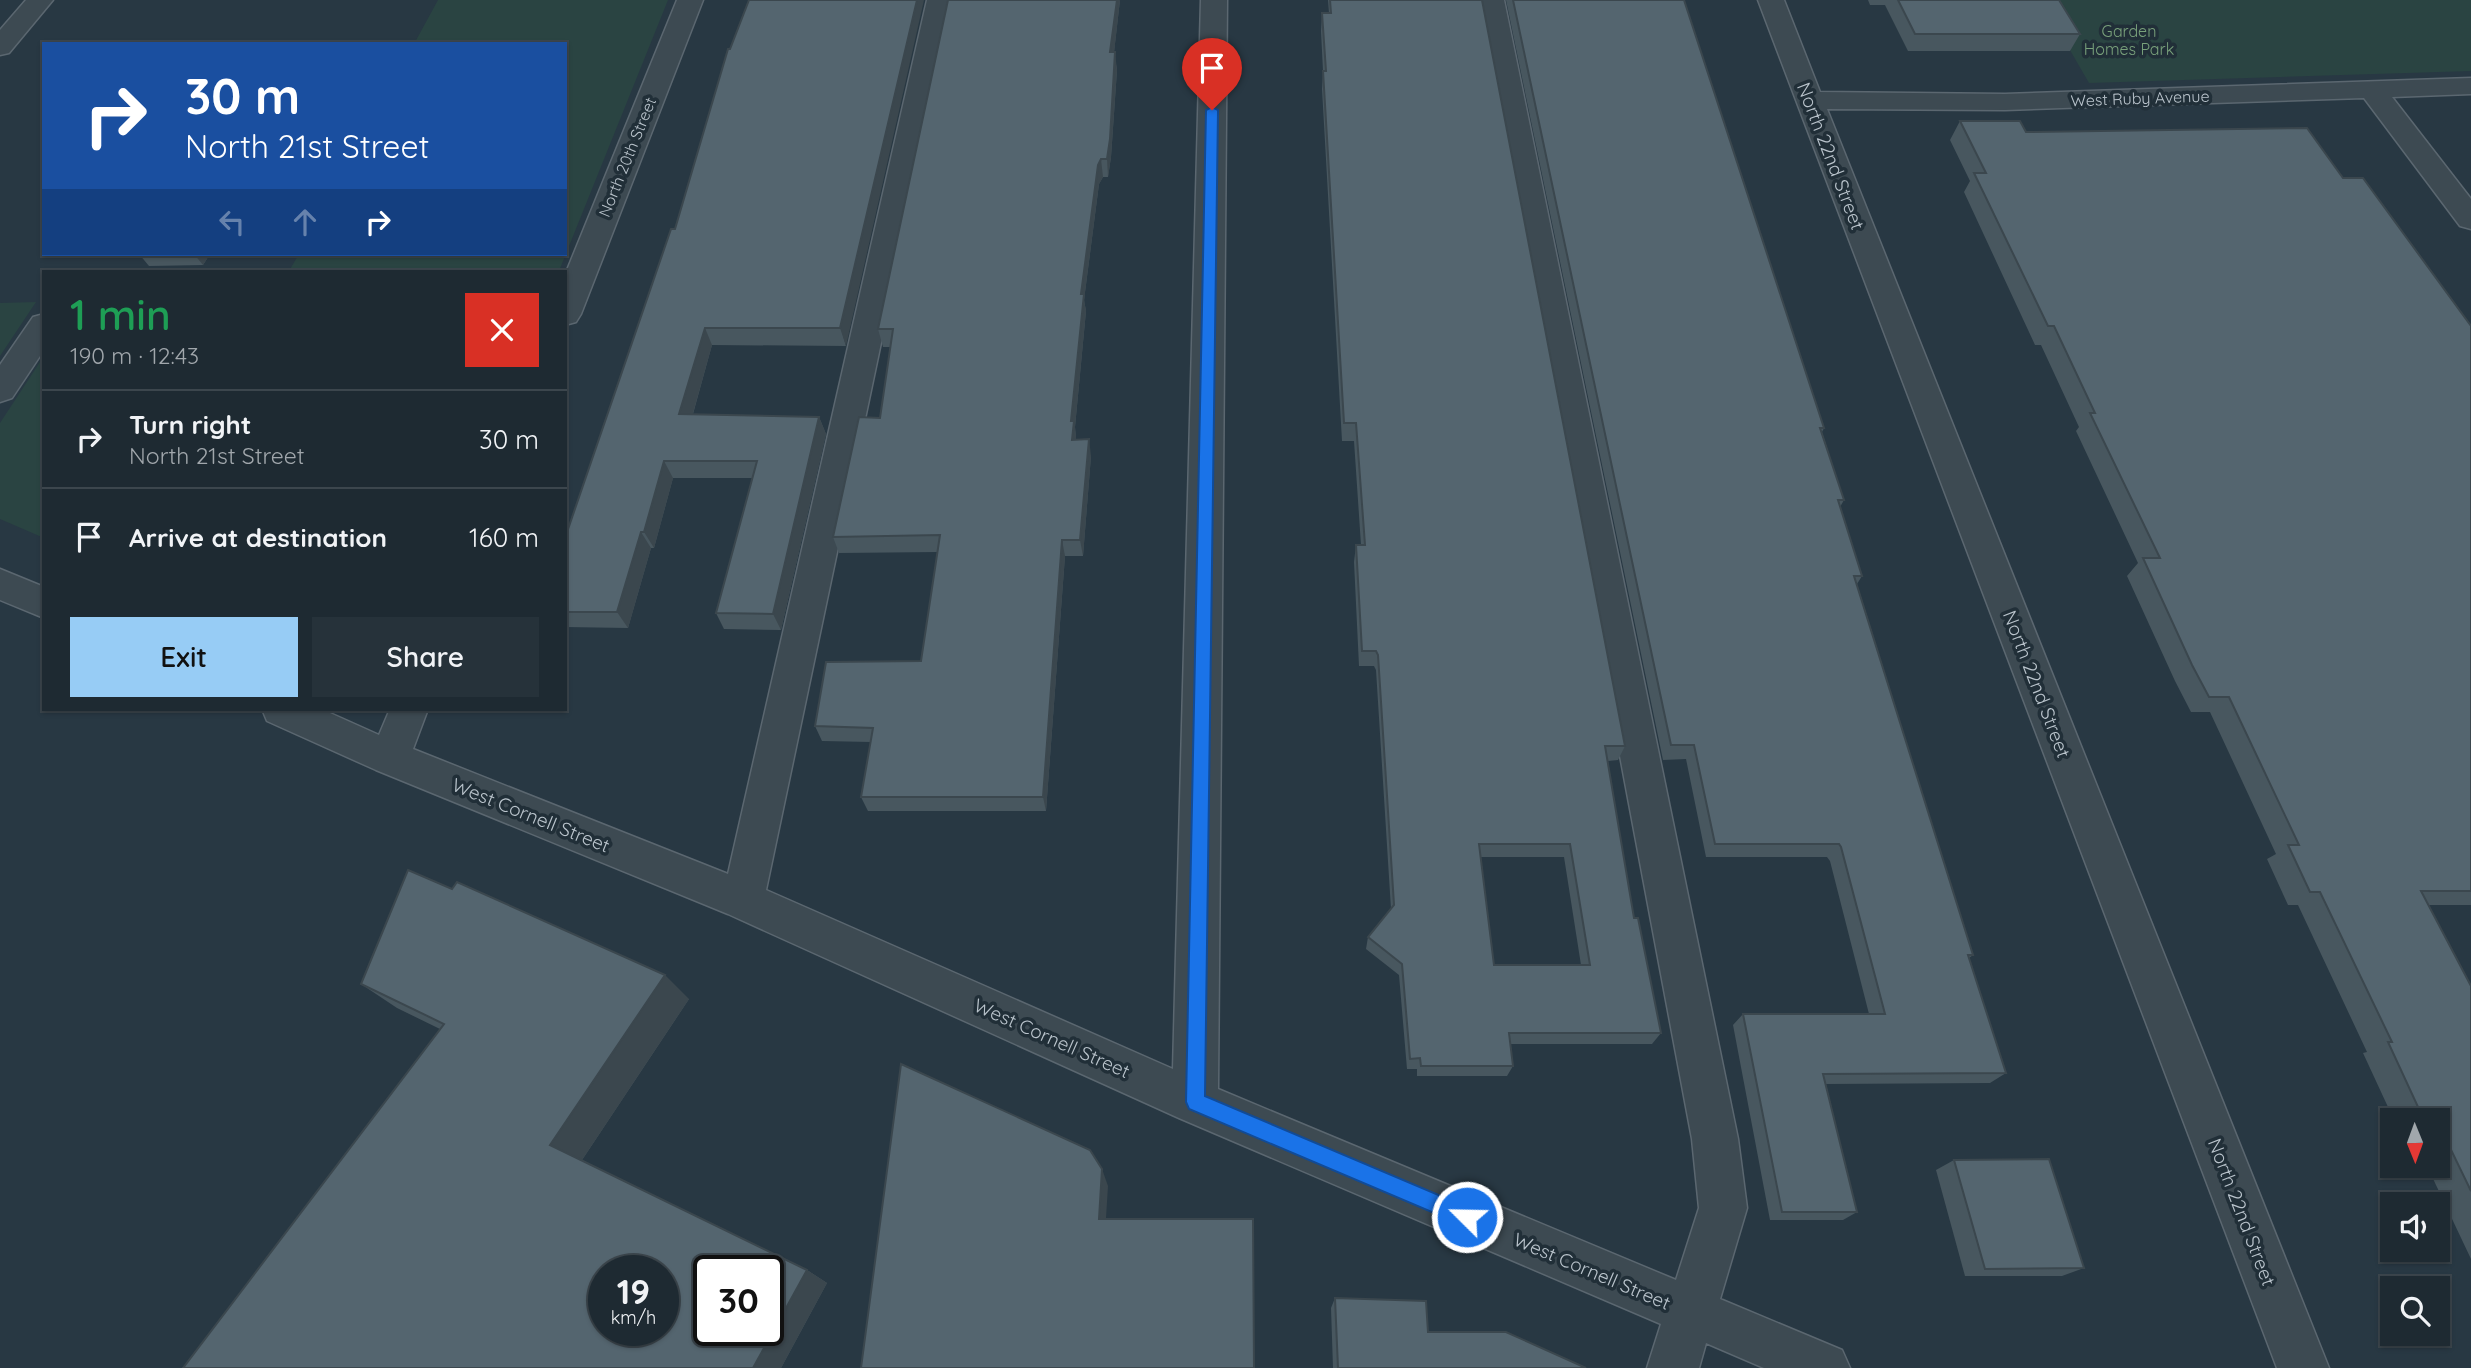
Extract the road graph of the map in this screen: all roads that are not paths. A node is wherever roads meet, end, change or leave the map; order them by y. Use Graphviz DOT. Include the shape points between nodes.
graph roads {
  1 [pos="40,0"];
  2 [pos="690,0"];
  3 [pos="940,0"];
  4 [pos="1214,0"];
  5 [pos="1491,0"];
  6 [pos="1771,0"];
  7 [pos="0,47"];
  8 [pos="2471,86"];
  9 [pos="2371,89"];
  10 [pos="1810,100"];
  11 [pos="2471,219"];
  12 [pos="567,309"];
  13 [pos="42,328"];
  14 [pos="0,390"];
  15 [pos="0,584"];
  16 [pos="42,602"];
  17 [pos="285,711"];
  18 [pos="408,711"];
  19 [pos="390,758"];
  20 [pos="743,900"];
  21 [pos="1195,1102"];
  22 [pos="1689,1312"];
  23 [pos="1673,1368"];
  24 [pos="1824,1368"];
  25 [pos="2303,1368"];
  1 -- 7 [label="street"];
  2 -- 12 [label="street, North 20th Street"];
  3 -- 20 [label="street"];
  4 -- 21 [label="street"];
  5 -- 22 [label="street" via="1715,1139 1723,1208"];
  6 -- 10 [label="street, North 22nd Street"];
  8 -- 9 [label="street, West Ruby Avenue"];
  9 -- 10 [label="street, West Ruby Avenue" via="2004,102"];
  9 -- 11 [label="street"];
  10 -- 25 [label="street, North 22nd Street"];
  13 -- 14 [label="street"];
  15 -- 16 [label="street"];
  17 -- 19 [label="street, West Cornell Street"];
  18 -- 19 [label="street"];
  19 -- 20 [label="street, West Cornell Street"];
  20 -- 21 [label="street, West Cornell Street"];
  21 -- 22 [label="street, West Cornell Street"];
  22 -- 23 [label="street"];
  22 -- 24 [label="street, West Cornell Street"];
}
